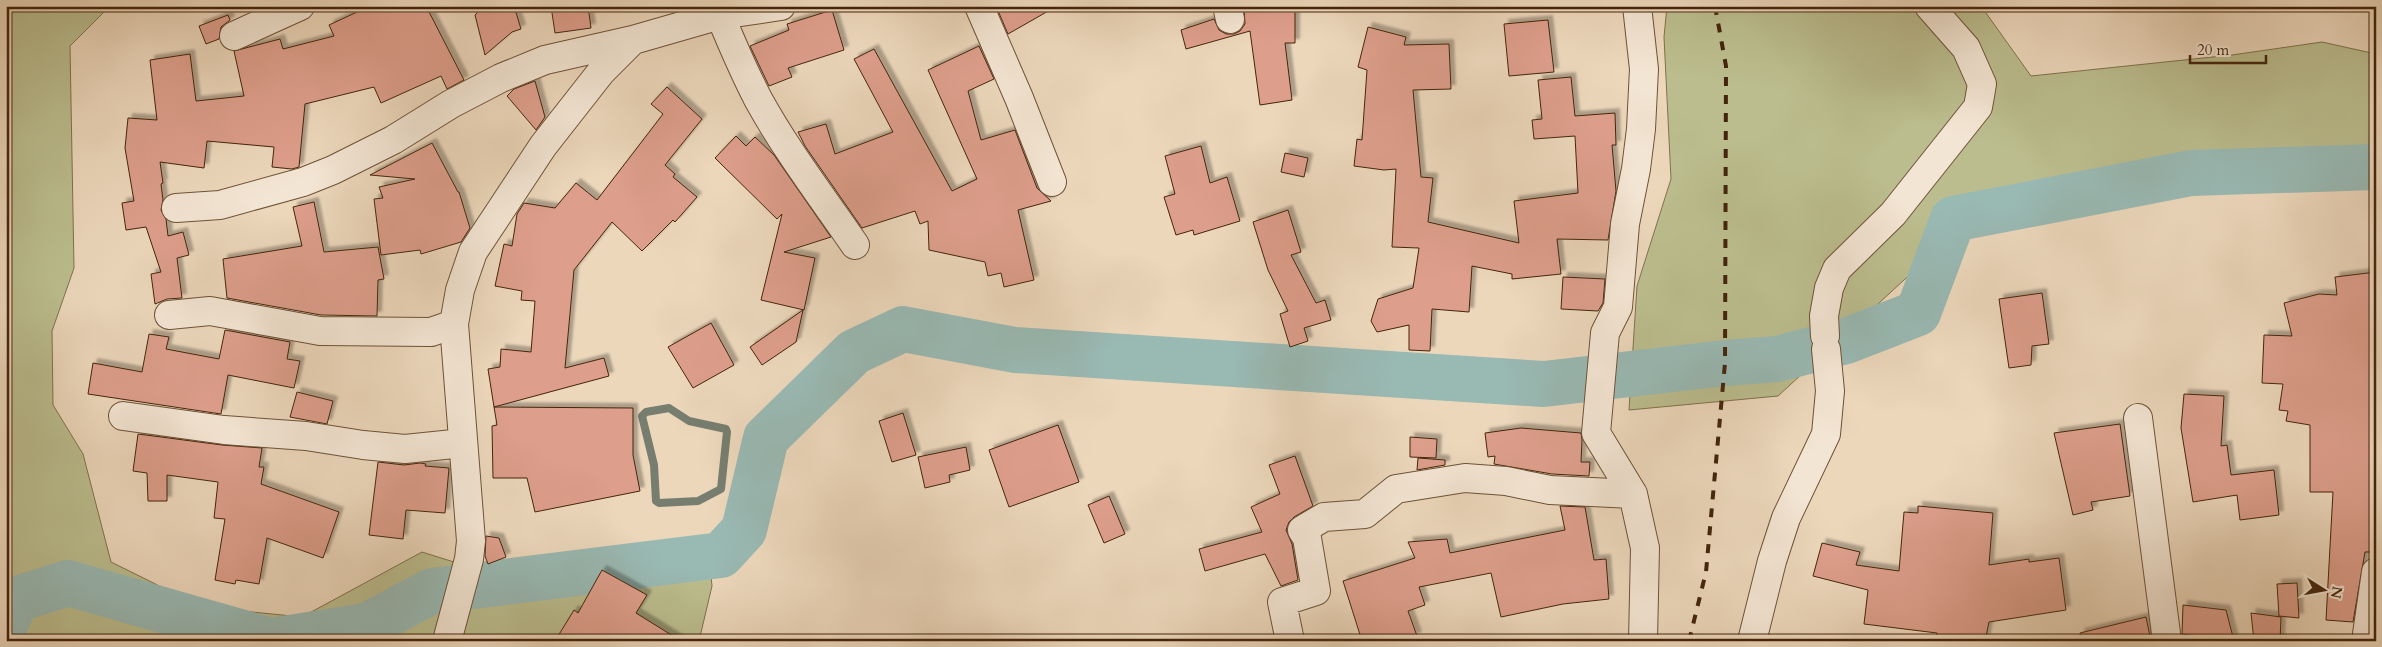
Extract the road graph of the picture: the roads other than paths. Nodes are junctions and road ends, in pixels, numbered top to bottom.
1 (300, 6) edge
2 (781, 6) edge
3 (979, 6) edge
4 (1637, 6) edge
5 (1929, 6) edge
6 (720, 15) junction
7 (234, 36) dead end
8 (633, 40) junction
9 (1052, 182) dead end
10 (176, 208) dead end
11 (855, 245) dead end
12 (169, 316) dead end
13 (454, 324) junction
14 (123, 416) dead end
15 (2138, 418) dead end
16 (463, 443) junction
17 (1632, 494) junction
18 (2376, 572) edge
19 (447, 641) edge
20 (1290, 641) edge
21 (1643, 641) edge
22 (1752, 641) edge
23 (2167, 641) edge
24 (2366, 641) edge

1 - 7 street
2 - 6 street
3 - 9 street
4 - 17 street
5 - 22 street
6 - 8 street
6 - 11 street
8 - 10 street
8 - 13 street
12 - 13 street
13 - 16 street
14 - 16 street
15 - 23 street
16 - 19 street
17 - 20 street
17 - 21 street
18 - 24 street

